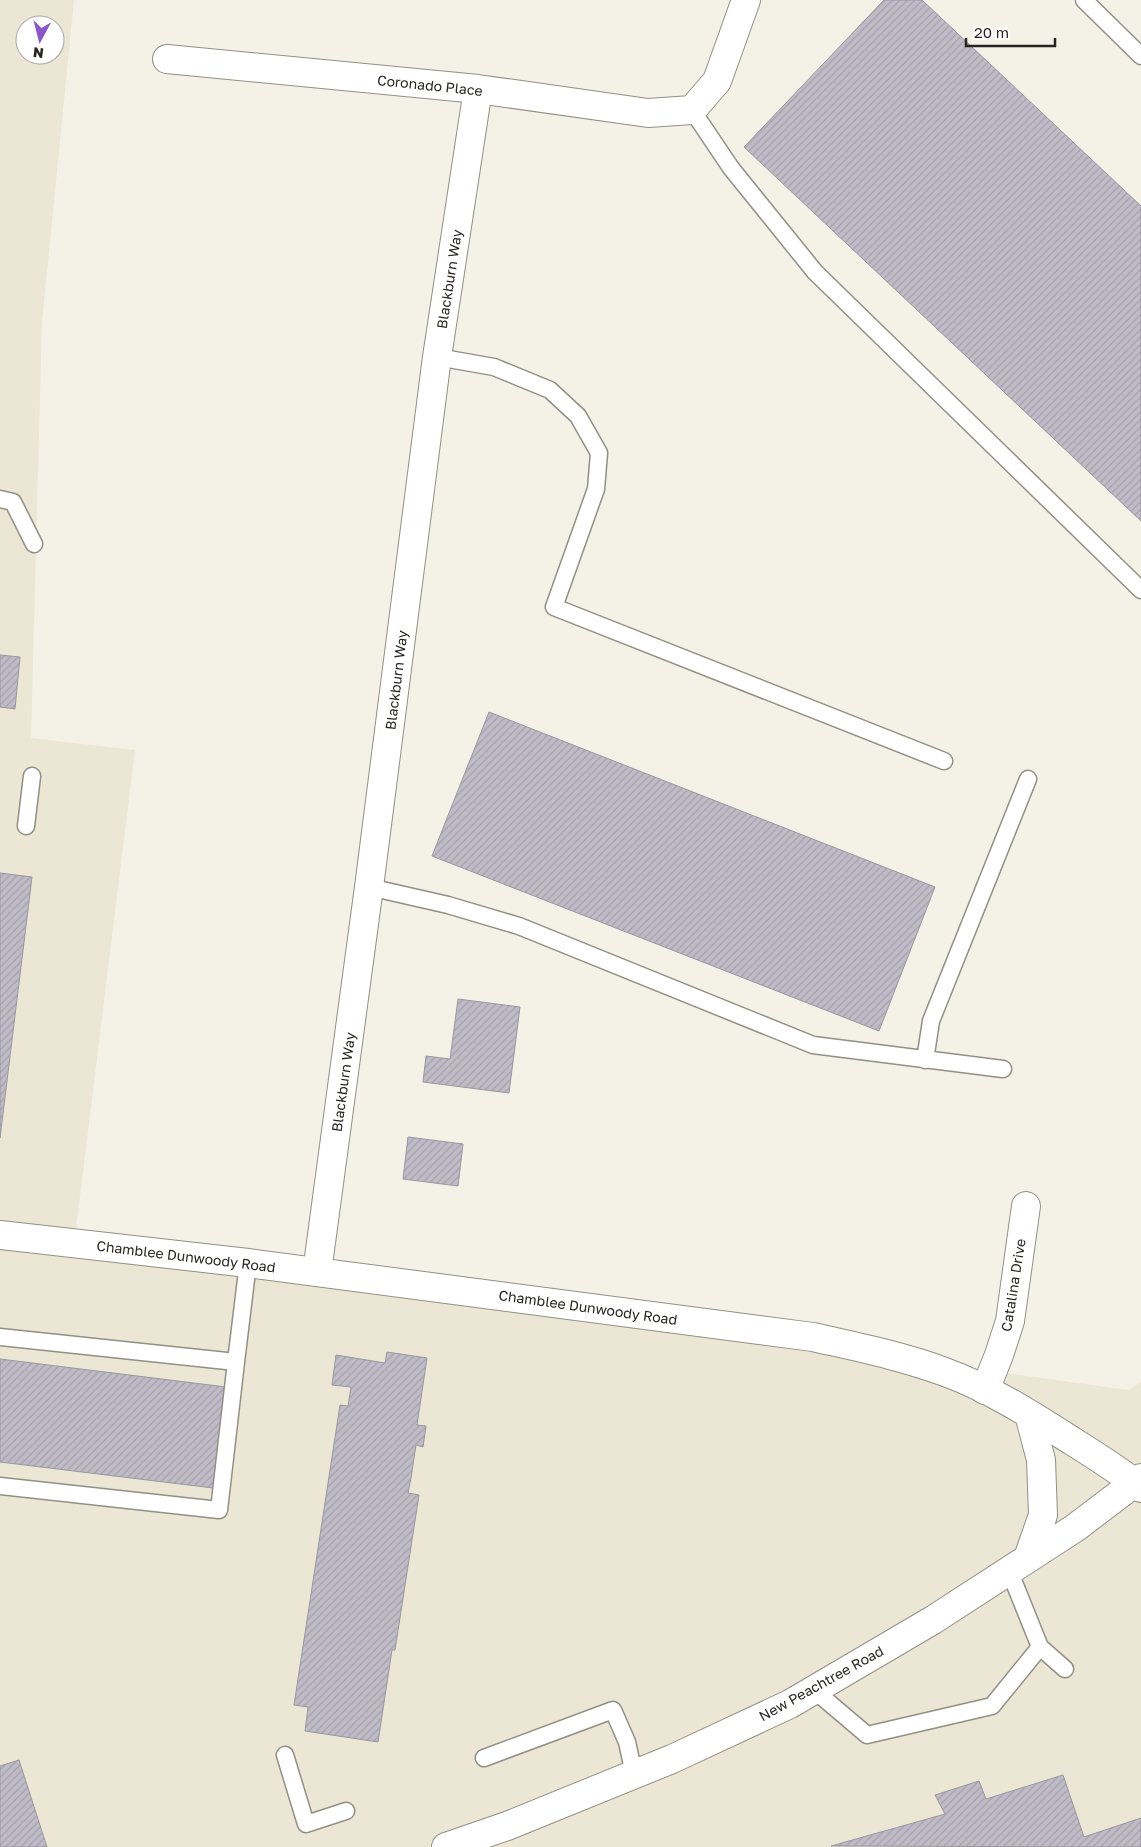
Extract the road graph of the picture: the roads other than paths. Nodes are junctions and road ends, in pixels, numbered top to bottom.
1 (746, 0) edge
2 (1084, 0) edge
3 (1141, 56) edge
4 (167, 58) dead end
5 (478, 89) junction
6 (692, 110) junction
7 (437, 357) junction
8 (0, 499) edge
9 (34, 544) dead end
10 (1141, 590) edge
11 (944, 762) dead end
12 (32, 776) dead end
13 (1028, 779) dead end
14 (26, 826) dead end
15 (369, 887) junction
16 (925, 1060) junction
17 (1003, 1069) dead end
18 (1026, 1206) dead end
19 (0, 1234) edge
20 (248, 1263) junction
21 (317, 1272) junction
22 (0, 1337) edge
23 (236, 1362) junction
24 (985, 1390) junction
25 (1029, 1414) junction
26 (1139, 1483) edge
27 (0, 1486) edge
28 (1019, 1564) junction
29 (1040, 1647) junction
30 (1065, 1669) dead end
31 (814, 1690) junction
32 (285, 1754) dead end
33 (484, 1758) dead end
34 (634, 1774) junction
35 (346, 1811) dead end
36 (446, 1847) edge

1 - 6 street
2 - 3 lane
4 - 5 street, Coronado Place
5 - 6 street, Coronado Place
5 - 7 street, Blackburn Way
6 - 10 lane
7 - 11 lane
7 - 15 street, Blackburn Way
8 - 9 lane
12 - 14 lane
13 - 16 lane
15 - 16 lane
15 - 21 street, Blackburn Way
16 - 17 lane
18 - 24 street, Catalina Drive
19 - 20 street, Chamblee Dunwoody Road
20 - 21 street, Chamblee Dunwoody Road
20 - 23 lane
21 - 24 street, Chamblee Dunwoody Road
22 - 23 lane
23 - 27 lane
24 - 25 street, Chamblee Dunwoody Road
25 - 26 street, Chamblee Dunwoody Road
25 - 28 street
26 - 28 street, New Peachtree Road
28 - 29 lane
28 - 31 street, New Peachtree Road
29 - 30 lane
29 - 31 lane
31 - 34 street, New Peachtree Road
32 - 35 lane
33 - 34 lane
34 - 36 street, New Peachtree Road

